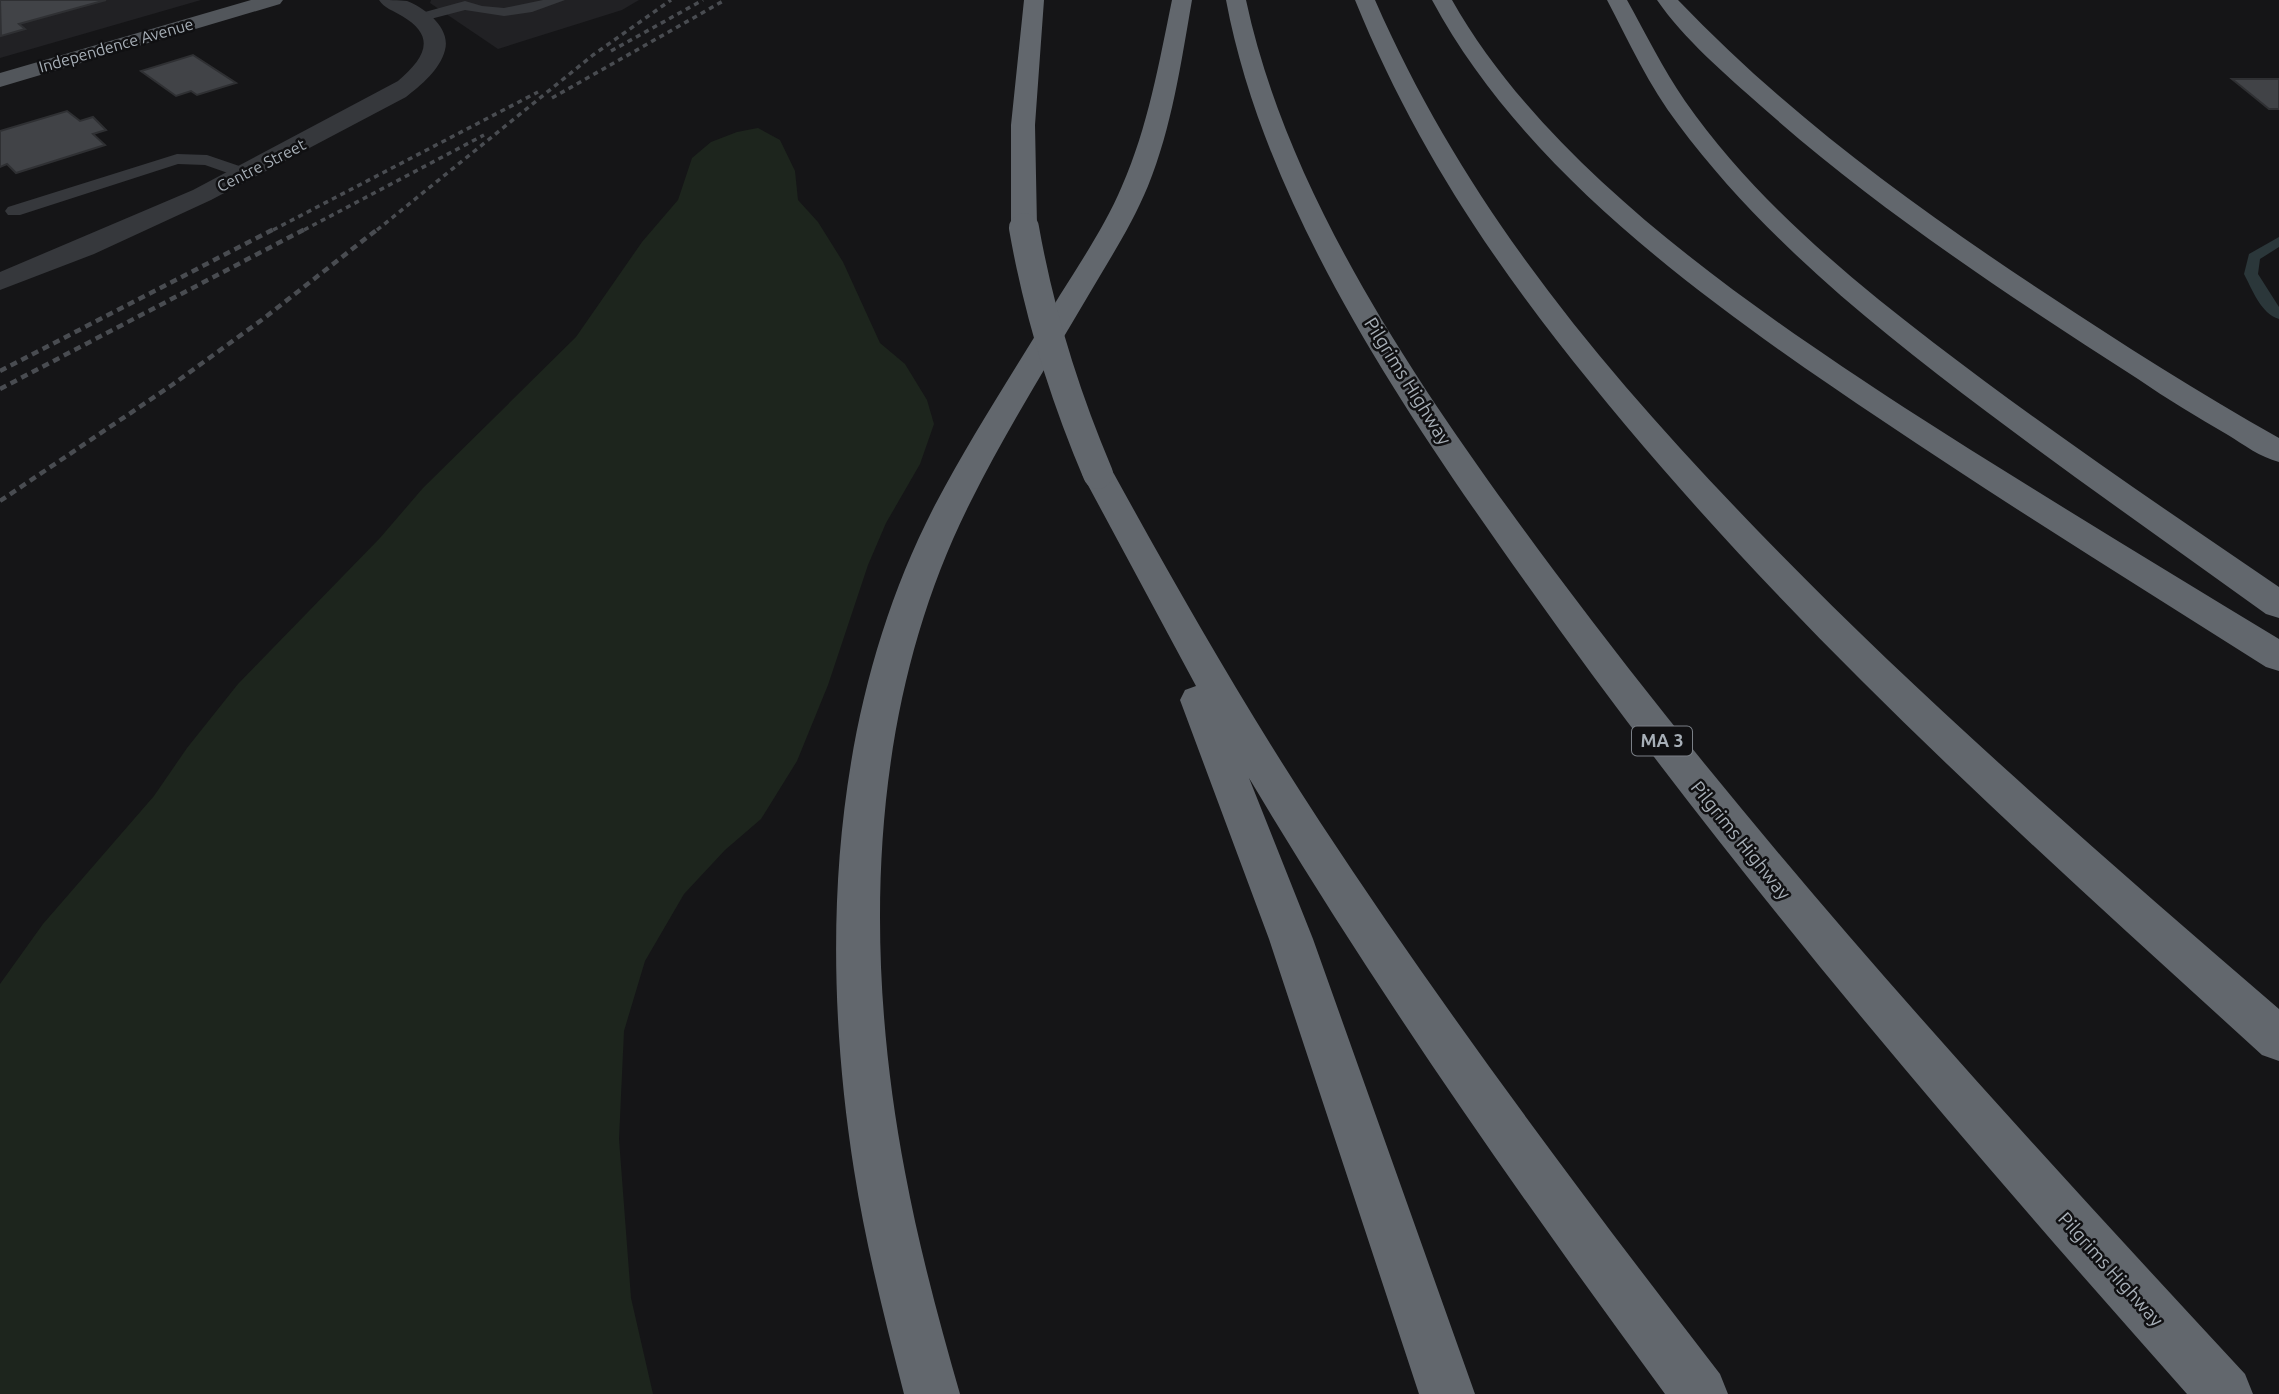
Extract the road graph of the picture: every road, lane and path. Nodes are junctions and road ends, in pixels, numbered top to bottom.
1 (273, 0) edge
2 (389, 0) edge
3 (558, 0) edge
4 (1034, 0) edge
5 (1182, 0) edge
6 (1236, 0) edge
7 (1365, 0) edge
8 (1442, 0) edge
9 (1617, 0) edge
10 (1667, 0) edge
11 (464, 2) edge
12 (419, 18) junction
13 (0, 80) edge
14 (245, 174) junction
15 (14, 211) dead end
16 (0, 282) edge
17 (2279, 452) edge
18 (1098, 474) junction
19 (2279, 606) edge
20 (2279, 657) edge
21 (2279, 1040) edge
22 (932, 1394) edge
23 (1447, 1394) edge
24 (1700, 1394) edge
25 (2225, 1394) edge

1 - 13 main road, Independence Avenue
2 - 12 street
3 - 11 lane
4 - 18 highway, bridge
5 - 22 highway
6 - 25 highway, Pilgrims Highway / MA 3
7 - 21 highway
8 - 20 highway
9 - 19 highway
10 - 17 highway
11 - 12 lane
12 - 14 street, Centre Street
14 - 15 lane
14 - 16 street, Centre Street
18 - 23 highway
18 - 24 highway

